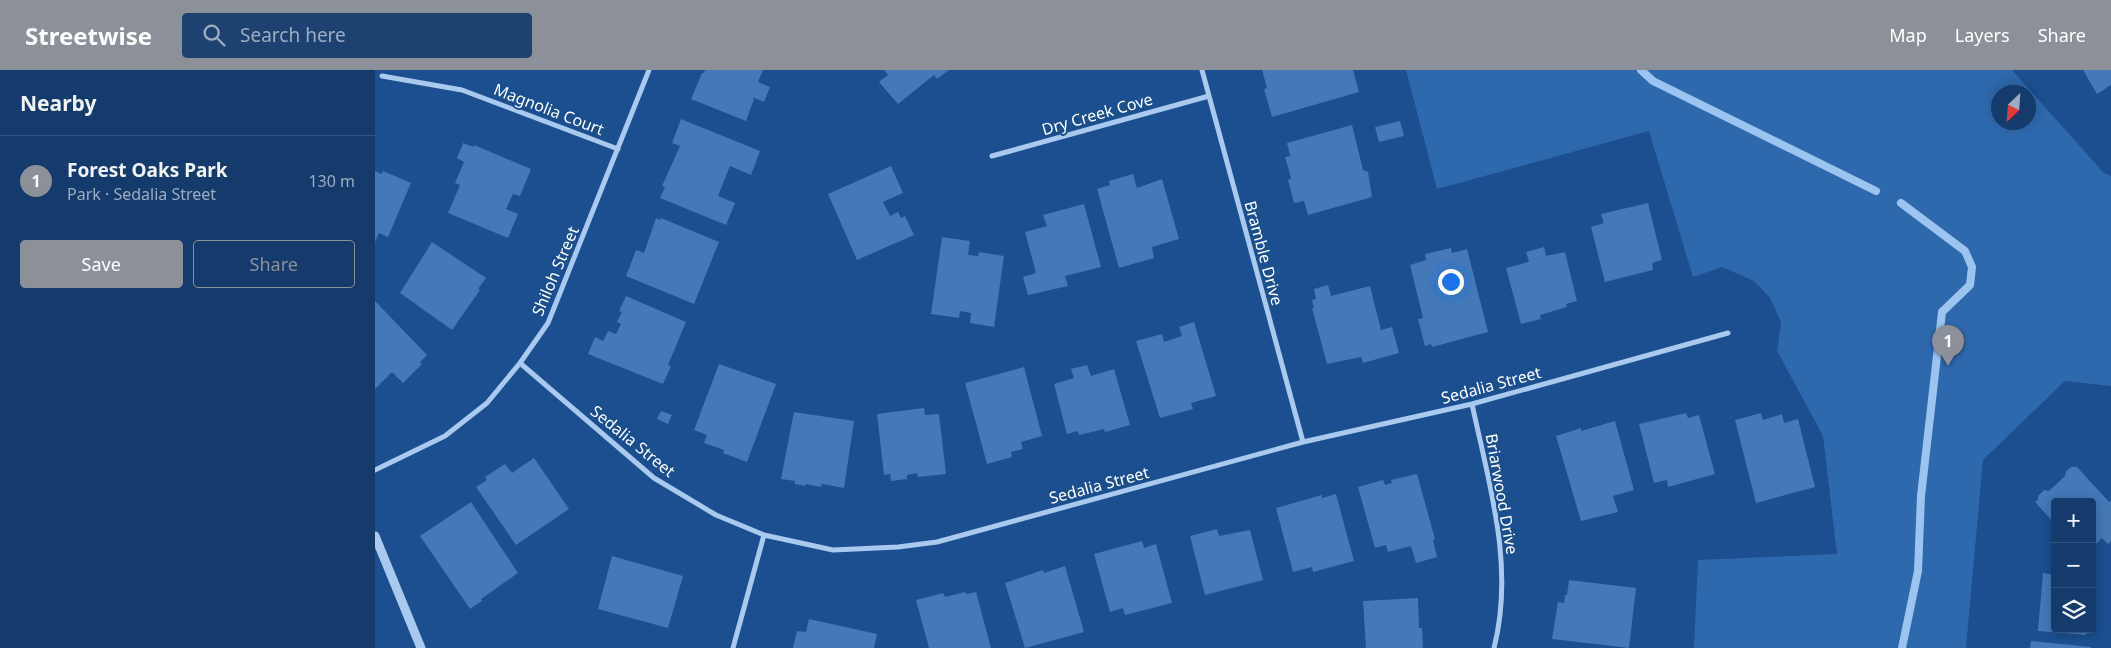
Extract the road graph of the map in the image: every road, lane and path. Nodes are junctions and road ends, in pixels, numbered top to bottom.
1 (649, 70) edge
2 (1202, 70) edge
3 (382, 76) dead end
4 (1209, 96) junction
5 (617, 149) junction
6 (992, 156) dead end
7 (1728, 333) dead end
8 (520, 363) junction
9 (1471, 404) junction
10 (1303, 442) junction
11 (375, 470) edge
12 (764, 535) junction
13 (375, 536) edge
14 (421, 648) edge
15 (733, 648) edge
16 (1494, 648) edge

1 - 5 street, Shiloh Street
2 - 4 street, Bramble Drive
3 - 5 street, Magnolia Court
4 - 6 street, Dry Creek Cove
4 - 10 street, Bramble Drive
5 - 8 street, Shiloh Street
7 - 9 street, Sedalia Street
8 - 11 street, Shiloh Street
8 - 12 street, Sedalia Street
9 - 10 street, Sedalia Street
9 - 16 street, Briarwood Drive
10 - 12 street, Sedalia Street
12 - 15 street
13 - 14 street

